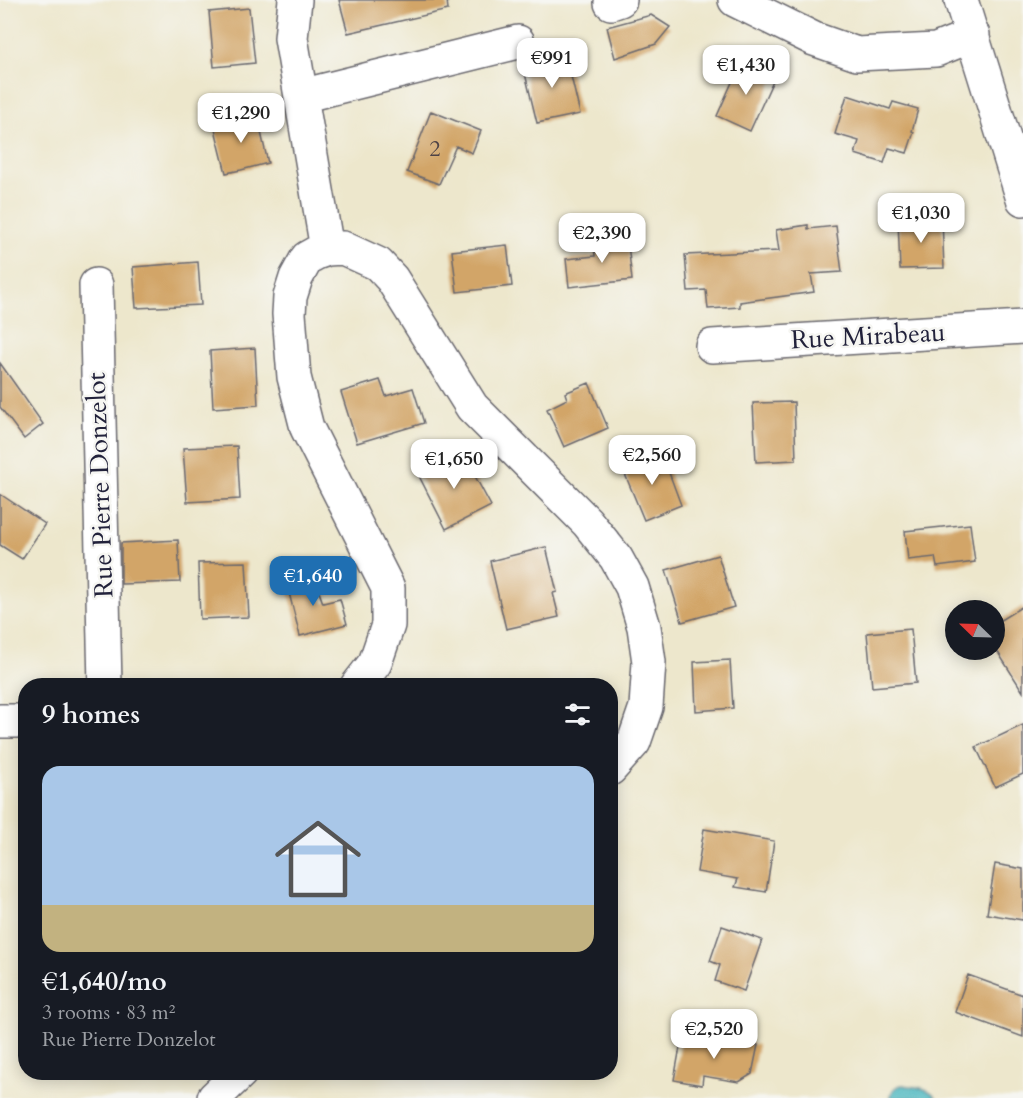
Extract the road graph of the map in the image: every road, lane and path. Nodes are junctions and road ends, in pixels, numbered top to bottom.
1 (295, 0) edge
2 (735, 0) edge
3 (962, 0) edge
4 (972, 35) junction
5 (518, 42) dead end
6 (301, 96) junction
7 (1023, 199) edge
8 (327, 249) junction
9 (96, 285) dead end
10 (1023, 327) edge
11 (712, 346) dead end
12 (105, 678) edge
13 (363, 678) edge
14 (0, 721) edge
15 (18, 721) edge
16 (618, 760) edge
17 (233, 1080) edge
18 (214, 1098) edge

1 - 6 street
2 - 4 street
3 - 4 street
4 - 7 street
5 - 6 street
6 - 8 street
8 - 13 street
8 - 16 street
9 - 12 street, Rue Pierre Donzelot
10 - 11 street, Rue Mirabeau
14 - 15 street
17 - 18 street

